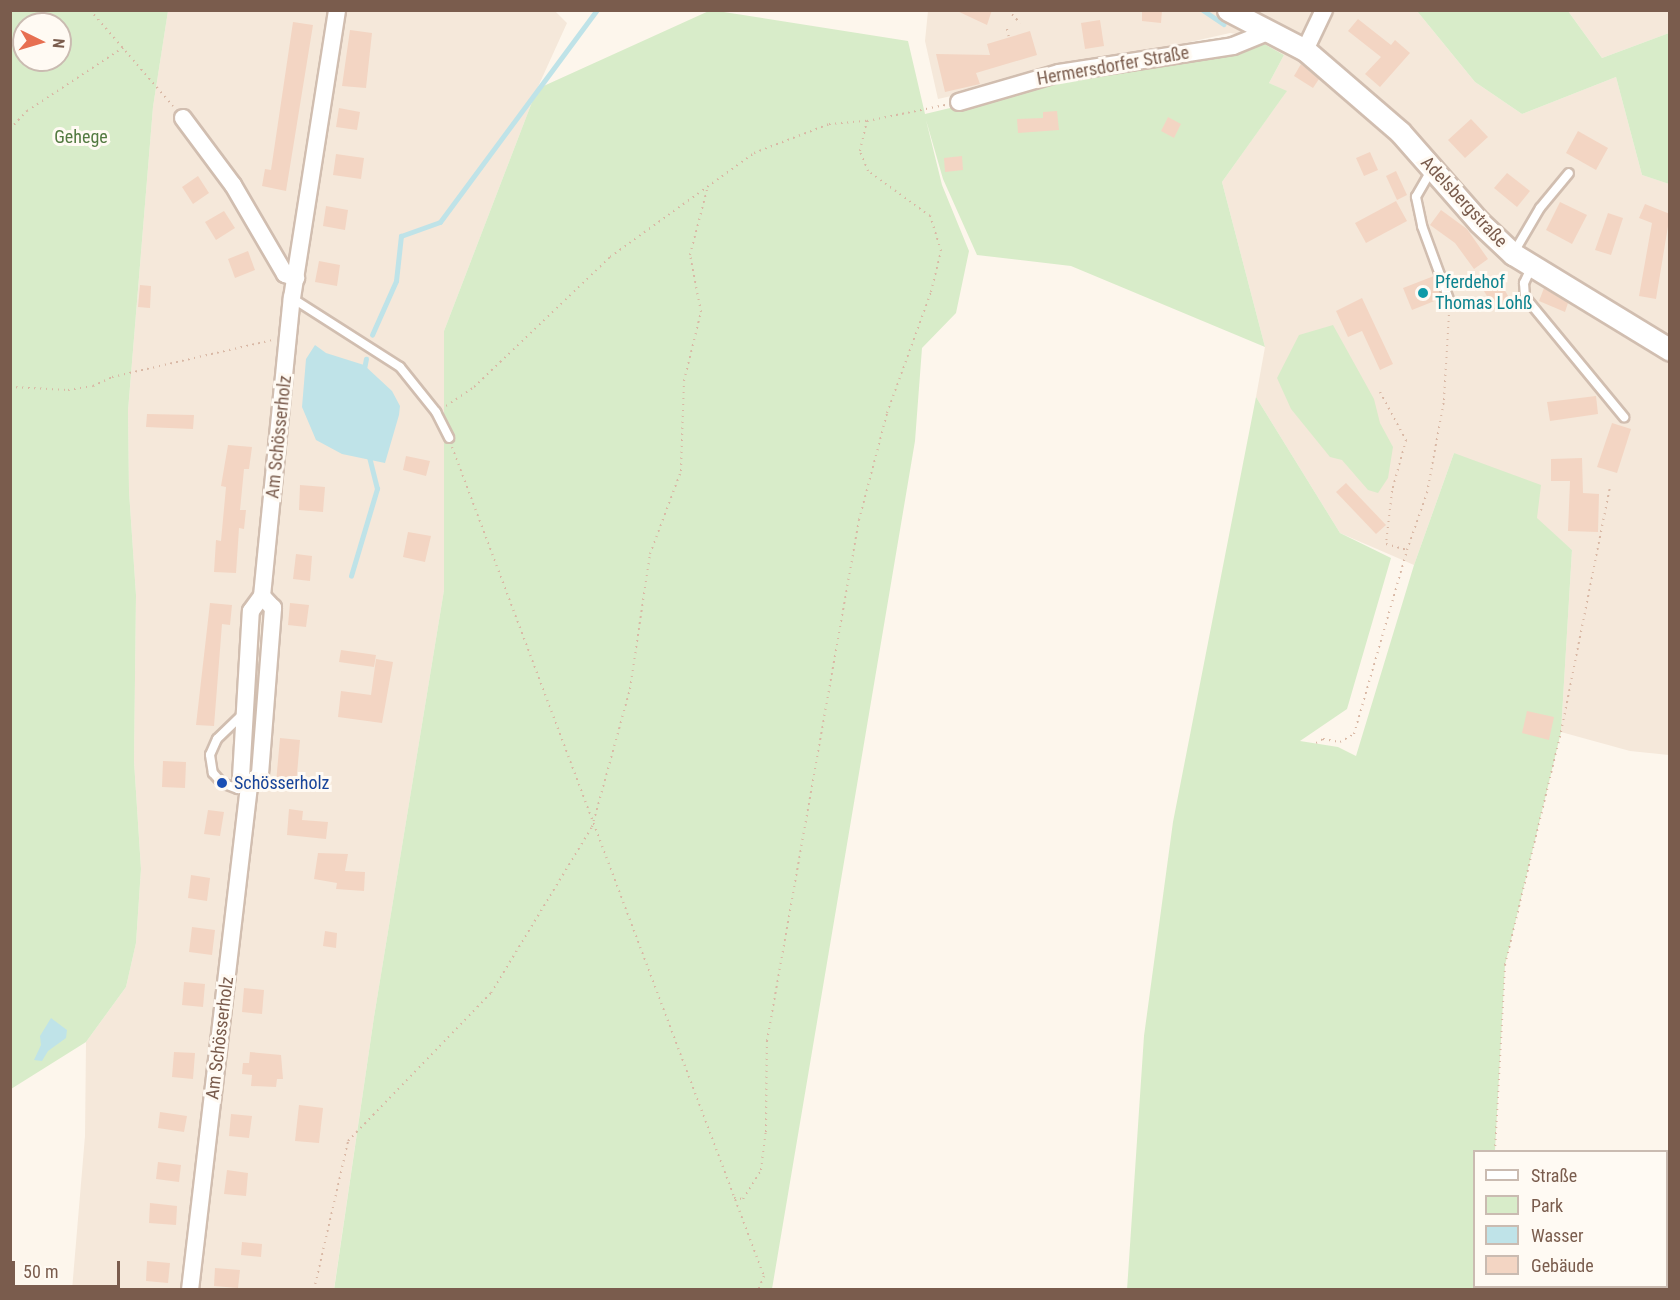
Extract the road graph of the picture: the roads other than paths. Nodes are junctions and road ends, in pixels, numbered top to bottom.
1 (337, 10) edge
2 (1228, 10) edge
3 (1324, 10) edge
4 (1268, 32) junction
5 (1305, 50) junction
6 (959, 102) road end
7 (183, 118) road end
8 (1433, 167) junction
9 (1569, 173) dead end
10 (1513, 254) junction
11 (1532, 266) junction
12 (296, 278) junction
13 (292, 298) junction
14 (1450, 302) road end
15 (1670, 350) edge
16 (1624, 417) dead end
17 (449, 438) road end
18 (262, 596) junction
19 (246, 711) junction
20 (249, 786) junction
21 (190, 1290) edge

1 - 12 street, Am Schösserholz
2 - 4 street
3 - 5 street
4 - 5 street
4 - 6 street, Hermersdorfer Straße
5 - 8 street, Adelsbergstraße
7 - 12 street
8 - 10 street, Adelsbergstraße
8 - 14 lane
9 - 10 lane
10 - 11 street, Adelsbergstraße
11 - 15 street, Adelsbergstraße
11 - 16 lane
12 - 13 street, Am Schösserholz
13 - 17 lane
13 - 18 street, Am Schösserholz
18 - 19 street, Am Schösserholz
18 - 20 street, Am Schösserholz
19 - 20 street, Am Schösserholz
19 - 20 lane
20 - 21 street, Am Schösserholz

